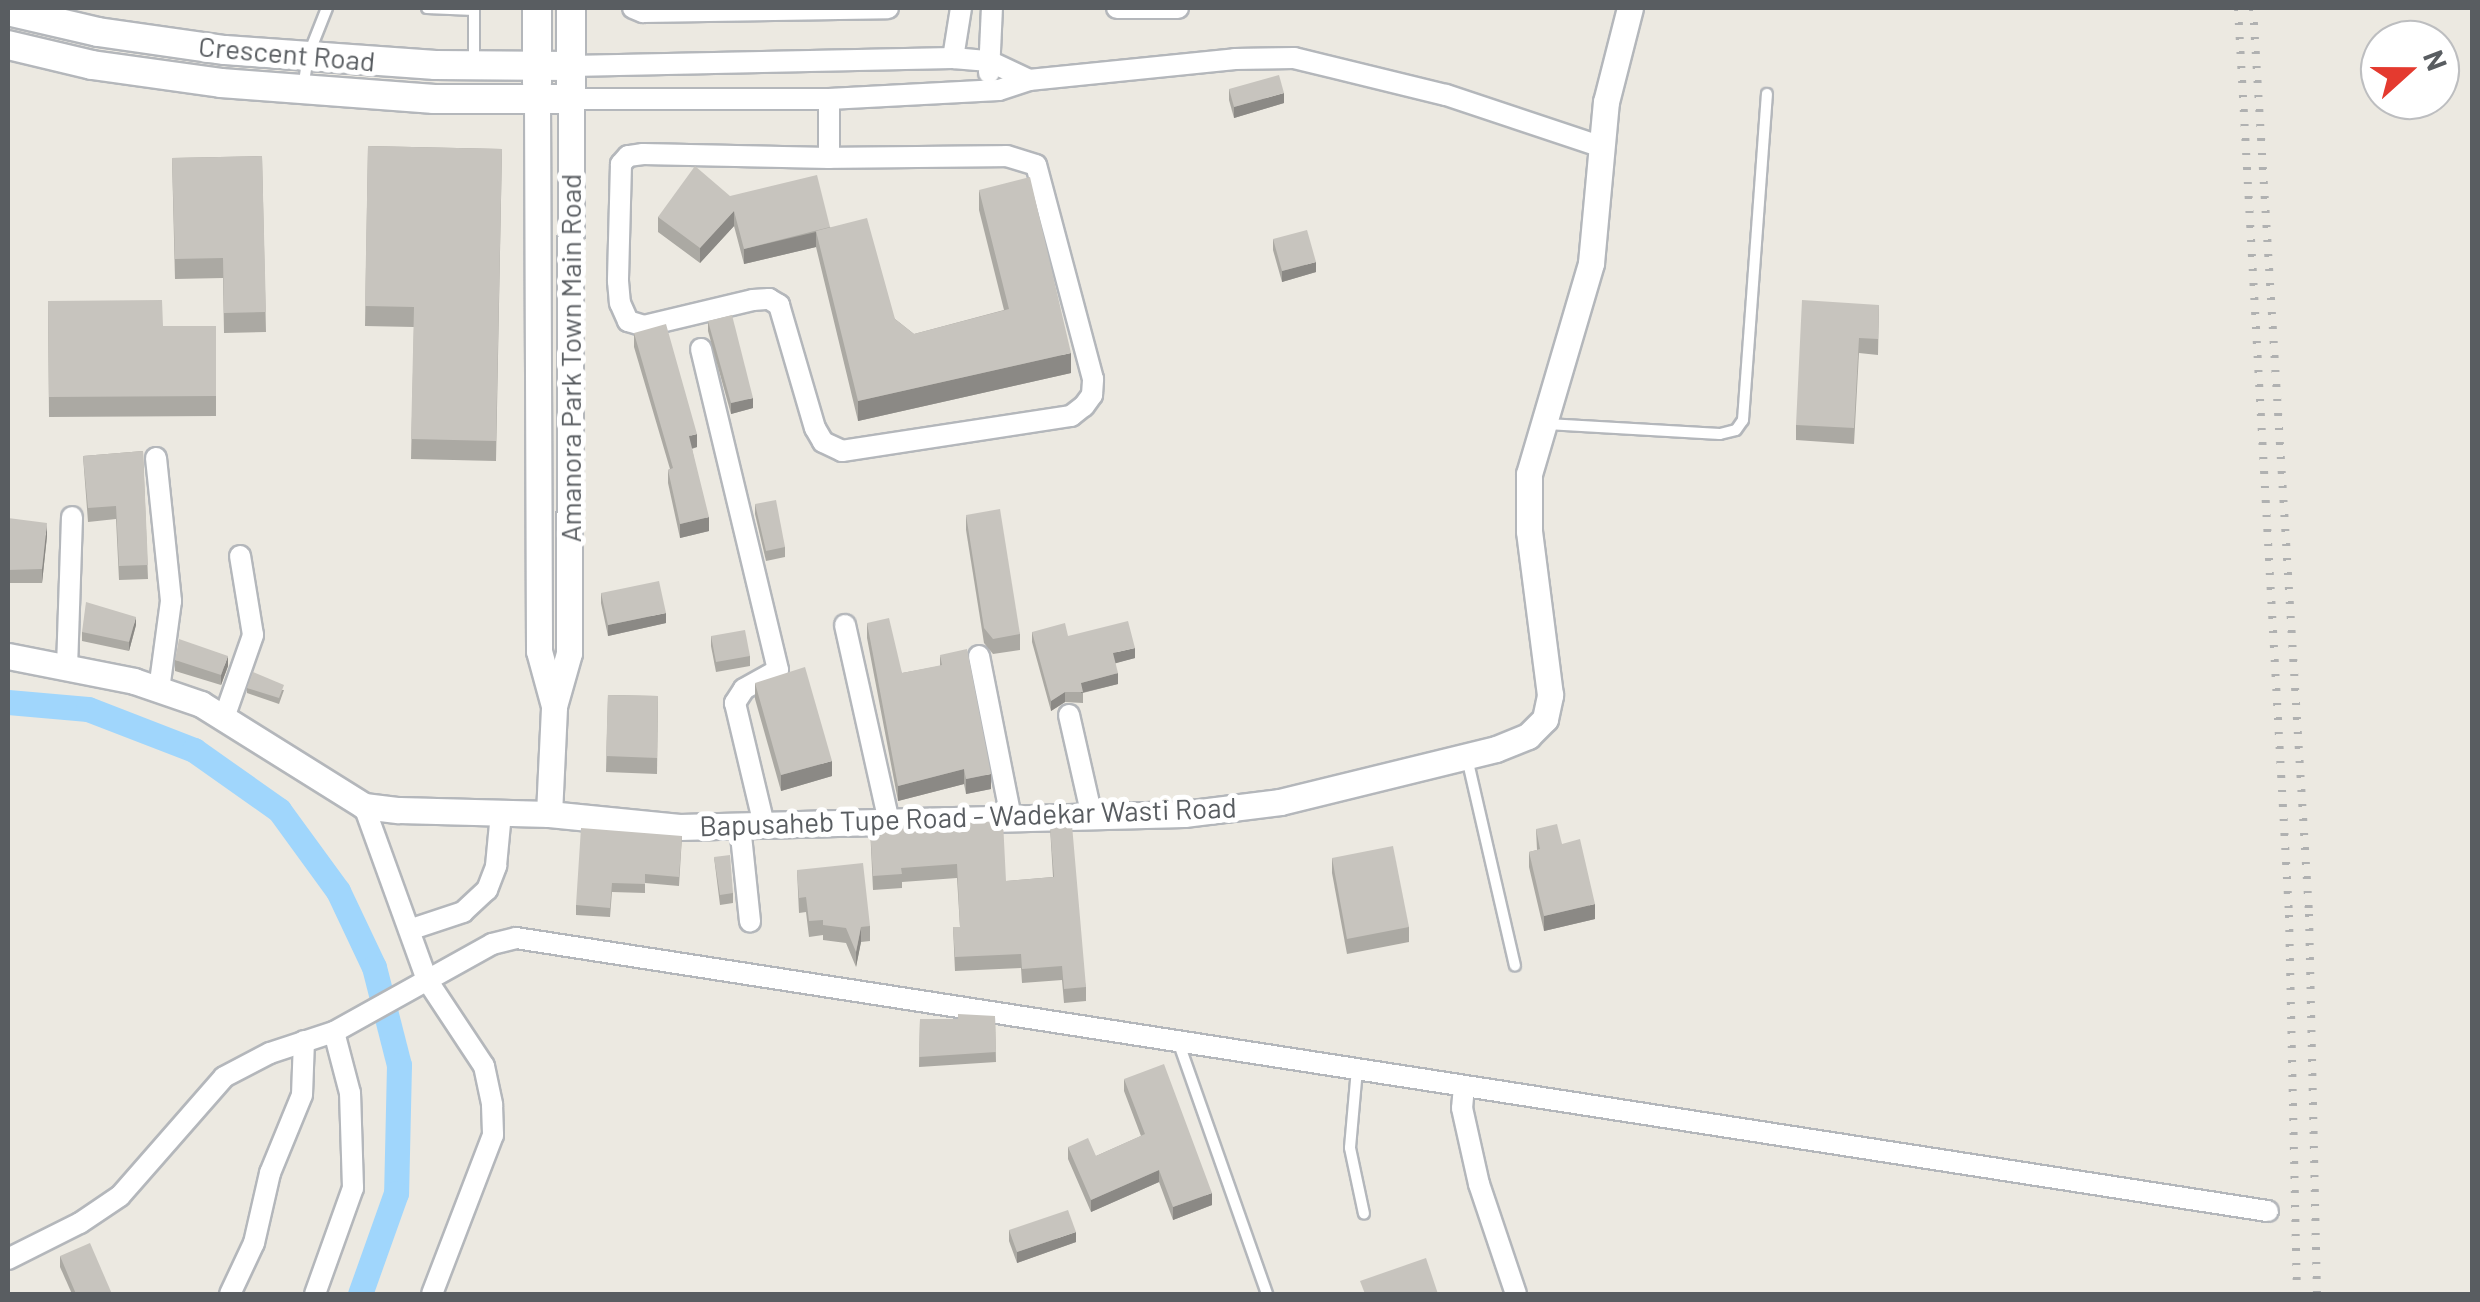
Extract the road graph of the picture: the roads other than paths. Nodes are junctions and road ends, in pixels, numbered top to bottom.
1 (327, 8) edge
2 (428, 8) edge
3 (537, 8) edge
4 (570, 8) edge
5 (633, 8) edge
6 (888, 8) edge
7 (962, 8) edge
8 (992, 8) edge
9 (1117, 8) edge
10 (1178, 8) edge
11 (1630, 8) edge
12 (474, 9) edge
13 (8, 11) edge
14 (8, 45) edge
15 (308, 56) junction
16 (953, 58) junction
17 (989, 61) junction
18 (474, 66) junction
19 (537, 66) junction
20 (571, 66) junction
21 (1030, 80) junction
22 (303, 89) junction
23 (987, 90) junction
24 (1767, 94) dead end
25 (828, 98) junction
26 (537, 99) junction
27 (571, 99) junction
28 (1602, 147) junction
29 (829, 158) junction
30 (701, 348) dead end
31 (1544, 424) junction
32 (156, 458) dead end
33 (538, 466) junction
34 (569, 466) junction
35 (72, 517) dead end
36 (240, 556) dead end
37 (845, 624) dead end
38 (8, 656) edge
39 (979, 656) dead end
40 (67, 668) junction
41 (159, 690) junction
42 (554, 706) junction
43 (1070, 715) dead end
44 (224, 718) junction
45 (1467, 757) junction
46 (364, 806) junction
47 (501, 813) junction
48 (550, 814) junction
49 (1092, 816) junction
50 (1011, 818) junction
51 (888, 822) junction
52 (752, 825) junction
53 (750, 921) dead end
54 (412, 929) junction
55 (1515, 966) dead end
56 (427, 980) junction
57 (334, 1032) junction
58 (304, 1040) junction
59 (1178, 1041) junction
60 (1356, 1069) junction
61 (1464, 1086) junction
62 (2268, 1211) dead end
63 (1364, 1214) dead end
64 (8, 1259) edge
65 (230, 1294) edge
66 (314, 1294) edge
67 (432, 1294) edge
68 (1267, 1294) edge
69 (1516, 1294) edge

1 - 15 lane
2 - 12 lane
3 - 19 main road, Amanora Park Town Main Road
4 - 20 main road, Amanora Park Town Main Road
5 - 6 street
7 - 16 street
8 - 17 street
9 - 10 street
11 - 28 street, Bapusaheb Tupe Road - Wadekar Wasti Road
12 - 18 lane
13 - 15 main road, Crescent Road
14 - 22 main road, Crescent Road
15 - 18 main road, Crescent Road
15 - 22 lane
16 - 17 street
16 - 20 street
17 - 21 street
17 - 23 street
18 - 19 main road, Crescent Road
19 - 20 main road, Crescent Road
19 - 26 main road, Amanora Park Town Main Road
20 - 27 main road, Amanora Park Town Main Road
21 - 23 street
21 - 28 street
22 - 26 main road, Crescent Road
23 - 25 street
24 - 31 lane
25 - 27 street
25 - 29 street
26 - 27 main road, Crescent Road
26 - 33 street, Amanora Park Town Main Road
27 - 34 street, Amanora Park Town Main Road
28 - 31 street, Bapusaheb Tupe Road - Wadekar Wasti Road
29 - 29 street
30 - 52 street
31 - 45 street, Bapusaheb Tupe Road - Wadekar Wasti Road
32 - 41 street
33 - 34 street
33 - 42 street, Amanora Park Town Main Road
34 - 42 street, Amanora Park Town Main Road
35 - 40 street
36 - 44 street
37 - 51 street
38 - 40 street
39 - 50 street
40 - 41 street
41 - 44 street
42 - 48 street, Amanora Park Town Main Road
43 - 49 street
44 - 46 street
45 - 49 street, Bapusaheb Tupe Road - Wadekar Wasti Road
45 - 55 lane
46 - 47 street, Bapusaheb Tupe Road - Wadekar Wasti Road
46 - 54 street
47 - 48 street, Bapusaheb Tupe Road - Wadekar Wasti Road
47 - 54 street
48 - 52 street, Bapusaheb Tupe Road - Wadekar Wasti Road
49 - 50 street, Bapusaheb Tupe Road - Wadekar Wasti Road
50 - 51 street, Bapusaheb Tupe Road - Wadekar Wasti Road
51 - 52 street, Bapusaheb Tupe Road - Wadekar Wasti Road
52 - 53 street
54 - 56 street
56 - 57 street
56 - 59 street
56 - 67 street
57 - 58 street
57 - 66 street
58 - 64 street
58 - 65 street
59 - 60 street
59 - 68 lane
60 - 61 street
60 - 63 lane
61 - 62 street
61 - 69 street

